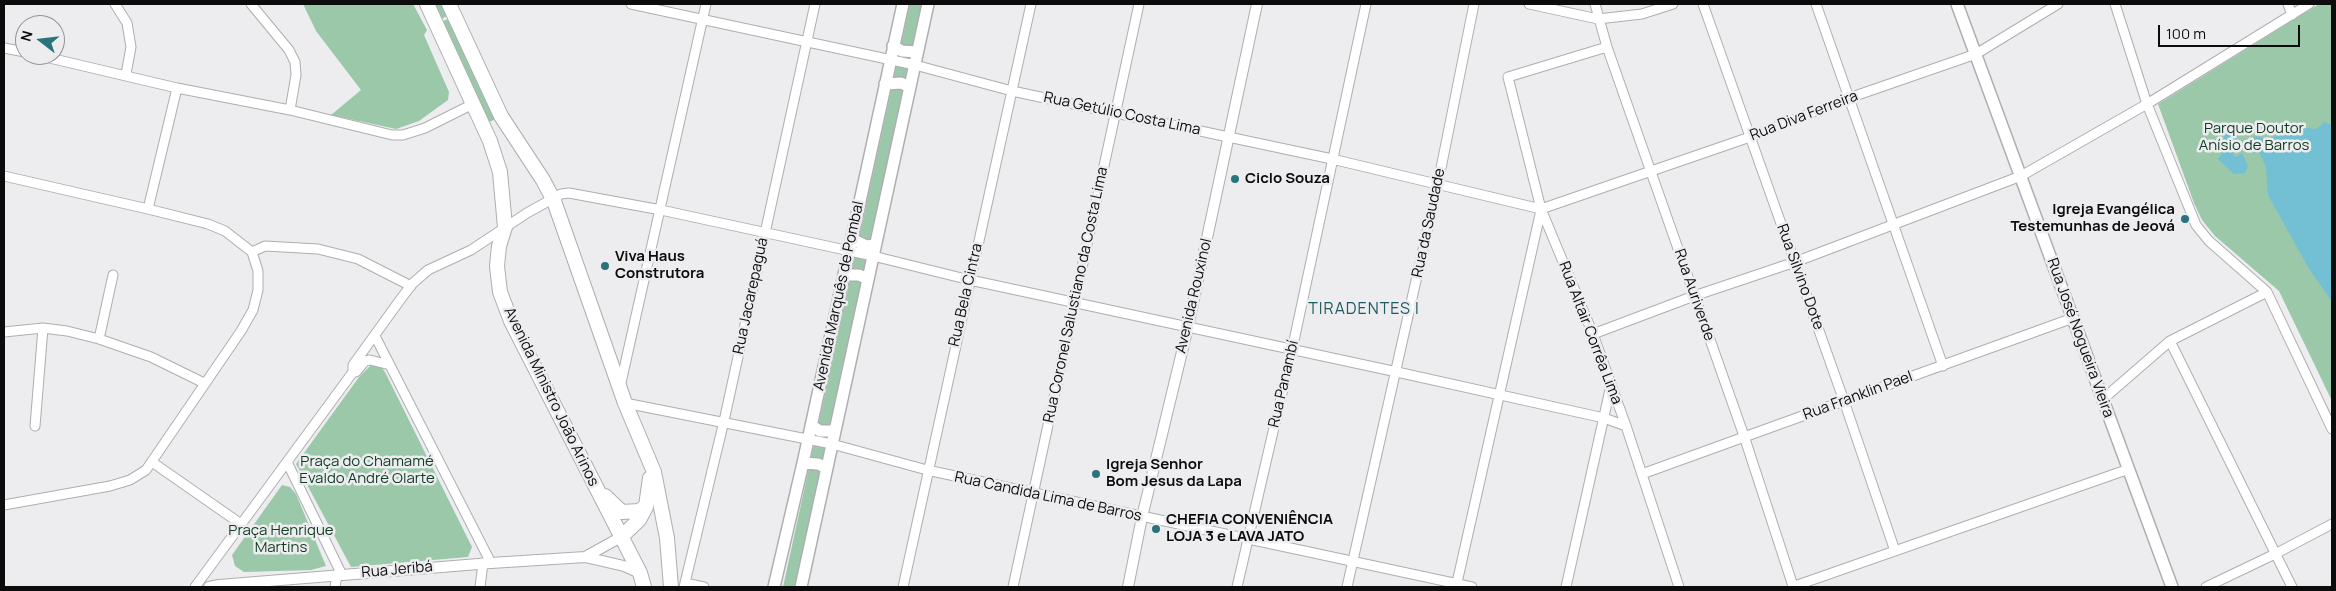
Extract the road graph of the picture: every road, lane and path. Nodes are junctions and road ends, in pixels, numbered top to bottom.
1 (115, 4) edge
2 (251, 4) edge
3 (427, 4) edge
4 (449, 4) edge
5 (631, 4) edge
6 (706, 4) edge
7 (815, 4) edge
8 (903, 4) edge
9 (928, 4) edge
10 (1031, 4) edge
11 (1139, 4) edge
12 (1257, 4) edge
13 (1366, 4) edge
14 (1474, 4) edge
15 (1529, 4) edge
16 (1595, 4) edge
17 (1673, 4) edge
18 (1703, 4) edge
19 (1816, 4) edge
20 (1957, 4) edge
21 (2058, 4) edge
22 (2114, 4) edge
23 (2288, 4) edge
24 (2309, 4) edge
25 (2292, 15) junction
26 (703, 19) junction
27 (1598, 19) junction
28 (807, 42) junction
29 (893, 46) junction
30 (1607, 47) junction
31 (917, 52) junction
32 (1976, 54) junction
33 (891, 60) junction
34 (65, 61) edge
35 (914, 65) junction
36 (126, 74) junction
37 (885, 84) junction
38 (910, 87) junction
39 (177, 88) junction
40 (1012, 90) junction
41 (491, 94) junction
42 (1849, 98) junction
43 (473, 104) junction
44 (2147, 104) junction
45 (290, 110) junction
46 (1115, 113) junction
47 (1229, 137) junction
48 (1750, 137) junction
49 (1332, 159) junction
50 (1650, 172) junction
51 (4, 176) edge
52 (2021, 176) junction
53 (1438, 184) junction
54 (553, 198) junction
55 (148, 209) junction
56 (1541, 209) junction
57 (661, 210) junction
58 (1894, 226) junction
59 (506, 227) junction
60 (765, 232) junction
61 (852, 238) junction
62 (849, 250) junction
63 (874, 250) junction
64 (252, 252) junction
65 (1795, 262) junction
66 (113, 275) dead end
67 (844, 275) junction
68 (868, 279) junction
69 (970, 280) junction
70 (411, 286) junction
71 (2267, 292) junction
72 (1694, 296) junction
73 (1074, 303) junction
74 (2073, 318) junction
75 (1188, 327) junction
76 (42, 328) junction
77 (4, 332) edge
78 (1593, 334) junction
79 (375, 336) junction
80 (99, 339) junction
81 (2170, 342) junction
82 (1292, 350) junction
83 (390, 365) junction
84 (1943, 366) junction
85 (353, 372) junction
86 (1396, 372) junction
87 (204, 383) junction
88 (1611, 386) junction
89 (620, 387) junction
90 (1501, 395) junction
91 (2103, 399) junction
92 (1844, 402) junction
93 (625, 403) junction
94 (1604, 418) junction
95 (724, 421) junction
96 (811, 425) junction
97 (35, 426) dead end
98 (1626, 426) junction
99 (2332, 429) edge
100 (835, 431) junction
101 (1744, 436) junction
102 (808, 439) junction
103 (643, 443) junction
104 (832, 444) junction
105 (152, 462) junction
106 (286, 462) junction
107 (803, 463) junction
108 (827, 468) junction
109 (2129, 469) junction
110 (927, 470) junction
111 (1642, 474) junction
112 (592, 480) junction
113 (1033, 493) junction
114 (4, 505) edge
115 (646, 506) junction
116 (1142, 517) junction
117 (241, 524) junction
118 (2332, 524) edge
119 (621, 537) junction
120 (1249, 538) junction
121 (1895, 551) junction
122 (2275, 554) junction
123 (585, 557) junction
124 (1352, 562) junction
125 (487, 563) junction
126 (640, 573) junction
127 (339, 575) junction
128 (684, 585) edge
129 (1456, 585) edge
130 (195, 587) edge
131 (209, 587) edge
132 (335, 587) edge
133 (480, 587) edge
134 (644, 587) edge
135 (671, 587) edge
136 (704, 587) edge
137 (774, 587) edge
138 (801, 587) edge
139 (903, 587) edge
140 (1013, 587) edge
141 (1128, 587) edge
142 (1237, 587) edge
143 (1346, 587) edge
144 (1472, 587) edge
145 (1566, 587) edge
146 (1679, 587) edge
147 (1793, 587) edge
148 (2172, 587) edge
149 (2206, 587) edge
150 (2292, 587) edge

1 - 36 street
2 - 45 street
3 - 43 main road, Avenida Ministro João Arinos
4 - 41 main road
5 - 26 street, Rua Getúlio Costa Lima
6 - 26 street
7 - 28 street, Rua Jacarepaguá
8 - 29 main road, Avenida Marquês de Pombal
9 - 31 main road, Avenida Marquês de Pombal
10 - 40 street, Rua Bela Cintra
11 - 46 street, Rua Coronel Salustiano da Costa Lima
12 - 47 street, Avenida Rouxinol
13 - 49 street, Rua Panambí
14 - 53 street, Rua da Saudade
15 - 27 street
16 - 27 street, Rua Auriverde
17 - 27 street
18 - 48 street, Rua Silvino Dote
19 - 42 street
20 - 32 main road, Rua José Nogueira Vieira
21 - 32 street, Rua Diva Ferreira
22 - 44 street
23 - 25 street
24 - 25 street
25 - 44 street
26 - 28 street, Rua Getúlio Costa Lima
26 - 57 street
27 - 30 street, Rua Auriverde
28 - 33 street, Rua Getúlio Costa Lima
28 - 60 street, Rua Jacarepaguá
29 - 31 main road
29 - 33 main road, Avenida Marquês de Pombal
30 - 50 street, Rua Auriverde
30 - 56 street, Rua Altair Corrêa Lima
31 - 35 main road, Avenida Marquês de Pombal
32 - 42 street, Rua Diva Ferreira
32 - 52 main road, Rua José Nogueira Vieira
33 - 35 street, Rua Getúlio Costa Lima
33 - 37 main road, Avenida Marquês de Pombal
34 - 36 street
35 - 38 main road, Avenida Marquês de Pombal
35 - 40 street, Rua Getúlio Costa Lima
36 - 39 street
37 - 38 main road
37 - 61 main road, Avenida Marquês de Pombal
38 - 63 main road, Avenida Marquês de Pombal
39 - 45 street
39 - 55 street
40 - 46 street, Rua Getúlio Costa Lima
40 - 69 street, Rua Bela Cintra
41 - 43 main road
41 - 54 main road
42 - 48 street, Rua Diva Ferreira
42 - 58 street
43 - 45 street
43 - 59 main road, Avenida Ministro João Arinos
44 - 52 street
44 - 71 street
46 - 47 street, Rua Getúlio Costa Lima
46 - 73 street, Rua Coronel Salustiano da Costa Lima
47 - 49 street, Rua Getúlio Costa Lima
47 - 75 street, Avenida Rouxinol
48 - 50 street, Rua Diva Ferreira
48 - 65 street, Rua Silvino Dote
49 - 53 street, Rua Getúlio Costa Lima
49 - 82 street, Rua Panambí
50 - 56 street, Rua Diva Ferreira
50 - 72 street, Rua Auriverde
51 - 55 street
52 - 58 street
52 - 74 main road, Rua José Nogueira Vieira
53 - 56 street, Rua Getúlio Costa Lima
53 - 86 street, Rua da Saudade
54 - 57 street
54 - 59 street
54 - 89 main road
55 - 64 street
56 - 78 street, Rua Altair Corrêa Lima
56 - 90 street
57 - 60 street
57 - 89 street
58 - 65 street
58 - 84 street
59 - 70 street
59 - 112 main road, Avenida Ministro João Arinos
60 - 62 street
60 - 95 street, Rua Jacarepaguá
61 - 62 main road, Avenida Marquês de Pombal
61 - 63 main road
62 - 63 street
62 - 67 main road, Avenida Marquês de Pombal
63 - 68 main road, Avenida Marquês de Pombal
63 - 69 street
64 - 70 street
64 - 87 street
65 - 72 street
65 - 92 street, Rua Silvino Dote
66 - 80 street
67 - 68 main road
67 - 96 main road, Avenida Marquês de Pombal
68 - 100 main road, Avenida Marquês de Pombal
69 - 73 street
69 - 110 street, Rua Bela Cintra
70 - 79 street
71 - 81 street
71 - 99 street
72 - 78 street
72 - 101 street, Rua Auriverde
73 - 75 street
73 - 113 street, Rua Coronel Salustiano da Costa Lima
74 - 84 street, Rua Franklin Pael
74 - 91 main road, Rua José Nogueira Vieira
75 - 82 street
75 - 116 street, Avenida Rouxinol
76 - 77 street
76 - 80 street
76 - 97 street
78 - 88 street, Rua Altair Corrêa Lima
79 - 83 street
79 - 85 street
80 - 87 street
81 - 91 street
81 - 122 street
82 - 86 street
82 - 120 street, Rua Panambí
83 - 85 street
83 - 125 street
84 - 92 street, Rua Franklin Pael
85 - 106 street
86 - 90 street
86 - 124 street, Rua da Saudade
87 - 105 street
88 - 94 street
88 - 98 street, Rua Altair Corrêa Lima
89 - 93 main road
90 - 94 street
90 - 129 street
91 - 109 main road, Rua José Nogueira Vieira
92 - 101 street, Rua Franklin Pael
92 - 121 street, Rua Silvino Dote
93 - 95 street, Rua Candida Lima de Barros
93 - 103 main road
94 - 98 street
94 - 145 street
95 - 102 street, Rua Candida Lima de Barros
95 - 128 street, Rua Jacarepaguá
96 - 100 main road
96 - 102 main road, Avenida Marquês de Pombal
98 - 111 street, Rua Altair Corrêa Lima
100 - 104 main road, Avenida Marquês de Pombal
101 - 111 street, Rua Franklin Pael
101 - 147 street, Rua Auriverde
102 - 104 street, Rua Candida Lima de Barros
102 - 107 main road, Avenida Marquês de Pombal
103 - 115 main road
103 - 135 main road
104 - 108 main road, Avenida Marquês de Pombal
104 - 110 street, Rua Candida Lima de Barros
105 - 114 street
105 - 117 street
106 - 117 street
106 - 127 street
107 - 108 main road
107 - 137 main road, Avenida Marquês de Pombal
108 - 138 main road, Avenida Marquês de Pombal
109 - 121 street
109 - 148 main road, Rua José Nogueira Vieira
110 - 113 street, Rua Candida Lima de Barros
110 - 139 street, Rua Bela Cintra
111 - 146 street, Rua Altair Corrêa Lima
112 - 115 main road
112 - 119 main road, Avenida Ministro João Arinos
113 - 116 street, Rua Candida Lima de Barros
113 - 140 street, Rua Coronel Salustiano da Costa Lima
115 - 119 main road
116 - 120 street, Rua Candida Lima de Barros
116 - 141 street, Avenida Rouxinol
117 - 130 street
118 - 122 street
119 - 123 street
119 - 126 main road, Avenida Ministro João Arinos
120 - 124 street, Rua Candida Lima de Barros
120 - 142 street, Rua Panambí
121 - 147 street
122 - 149 street
122 - 150 street
123 - 125 street, Rua Jeribá
123 - 126 street
124 - 129 street, Rua Candida Lima de Barros
124 - 143 street, Rua da Saudade
125 - 127 street, Rua Jeribá
125 - 133 street
126 - 134 main road, Avenida Ministro João Arinos
127 - 131 street, Rua Jeribá
127 - 132 street
128 - 136 street
129 - 144 street, Rua Candida Lima de Barros

